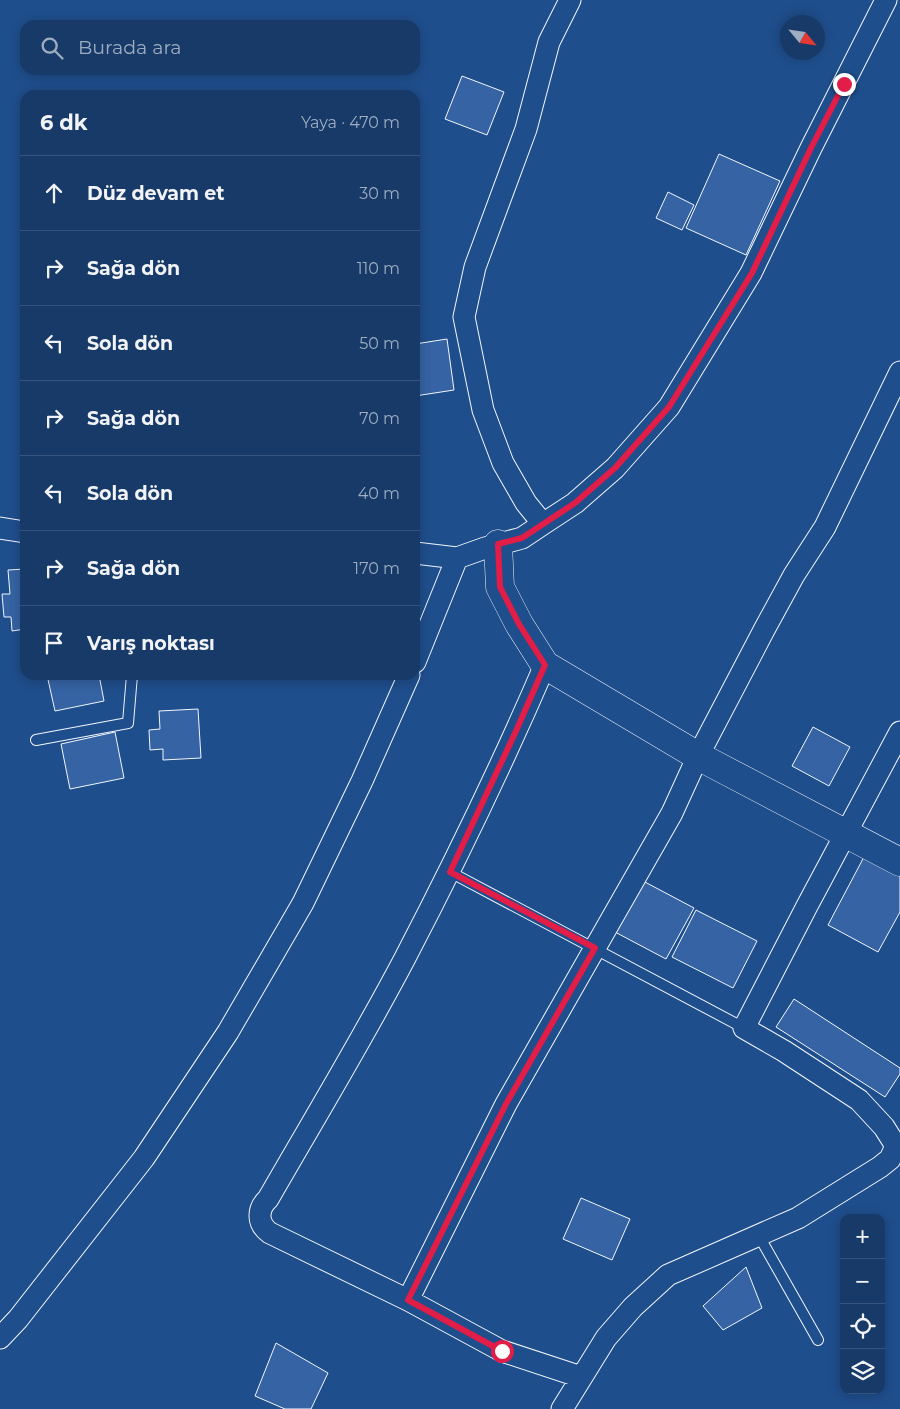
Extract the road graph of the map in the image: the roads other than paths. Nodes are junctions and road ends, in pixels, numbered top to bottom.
1 (570, 0) edge
2 (886, 0) edge
3 (900, 372) edge
4 (543, 524) junction
5 (0, 528) edge
6 (20, 531) edge
7 (498, 544) junction
8 (420, 553) edge
9 (457, 558) junction
10 (420, 650) edge
11 (545, 665) junction
12 (132, 680) edge
13 (407, 680) edge
14 (900, 732) edge
15 (36, 740) dead end
16 (698, 756) junction
17 (846, 834) junction
18 (900, 862) edge
19 (450, 872) junction
20 (595, 948) junction
21 (744, 1028) junction
22 (898, 1145) edge
23 (759, 1236) junction
24 (408, 1300) junction
25 (0, 1338) edge
26 (818, 1340) dead end
27 (581, 1377) junction
28 (562, 1409) edge

1 - 4 street
2 - 4 street
3 - 16 street
4 - 7 street
5 - 6 street
7 - 9 street
7 - 11 street
8 - 9 street
9 - 10 street
11 - 16 street
11 - 19 street
12 - 15 lane
13 - 25 street
14 - 17 street
16 - 17 street
16 - 20 street
17 - 18 street
17 - 21 street
19 - 20 lane
19 - 24 street
20 - 21 lane
20 - 24 street
21 - 22 street
22 - 23 street
23 - 26 lane
23 - 27 street
24 - 27 street
27 - 28 street

